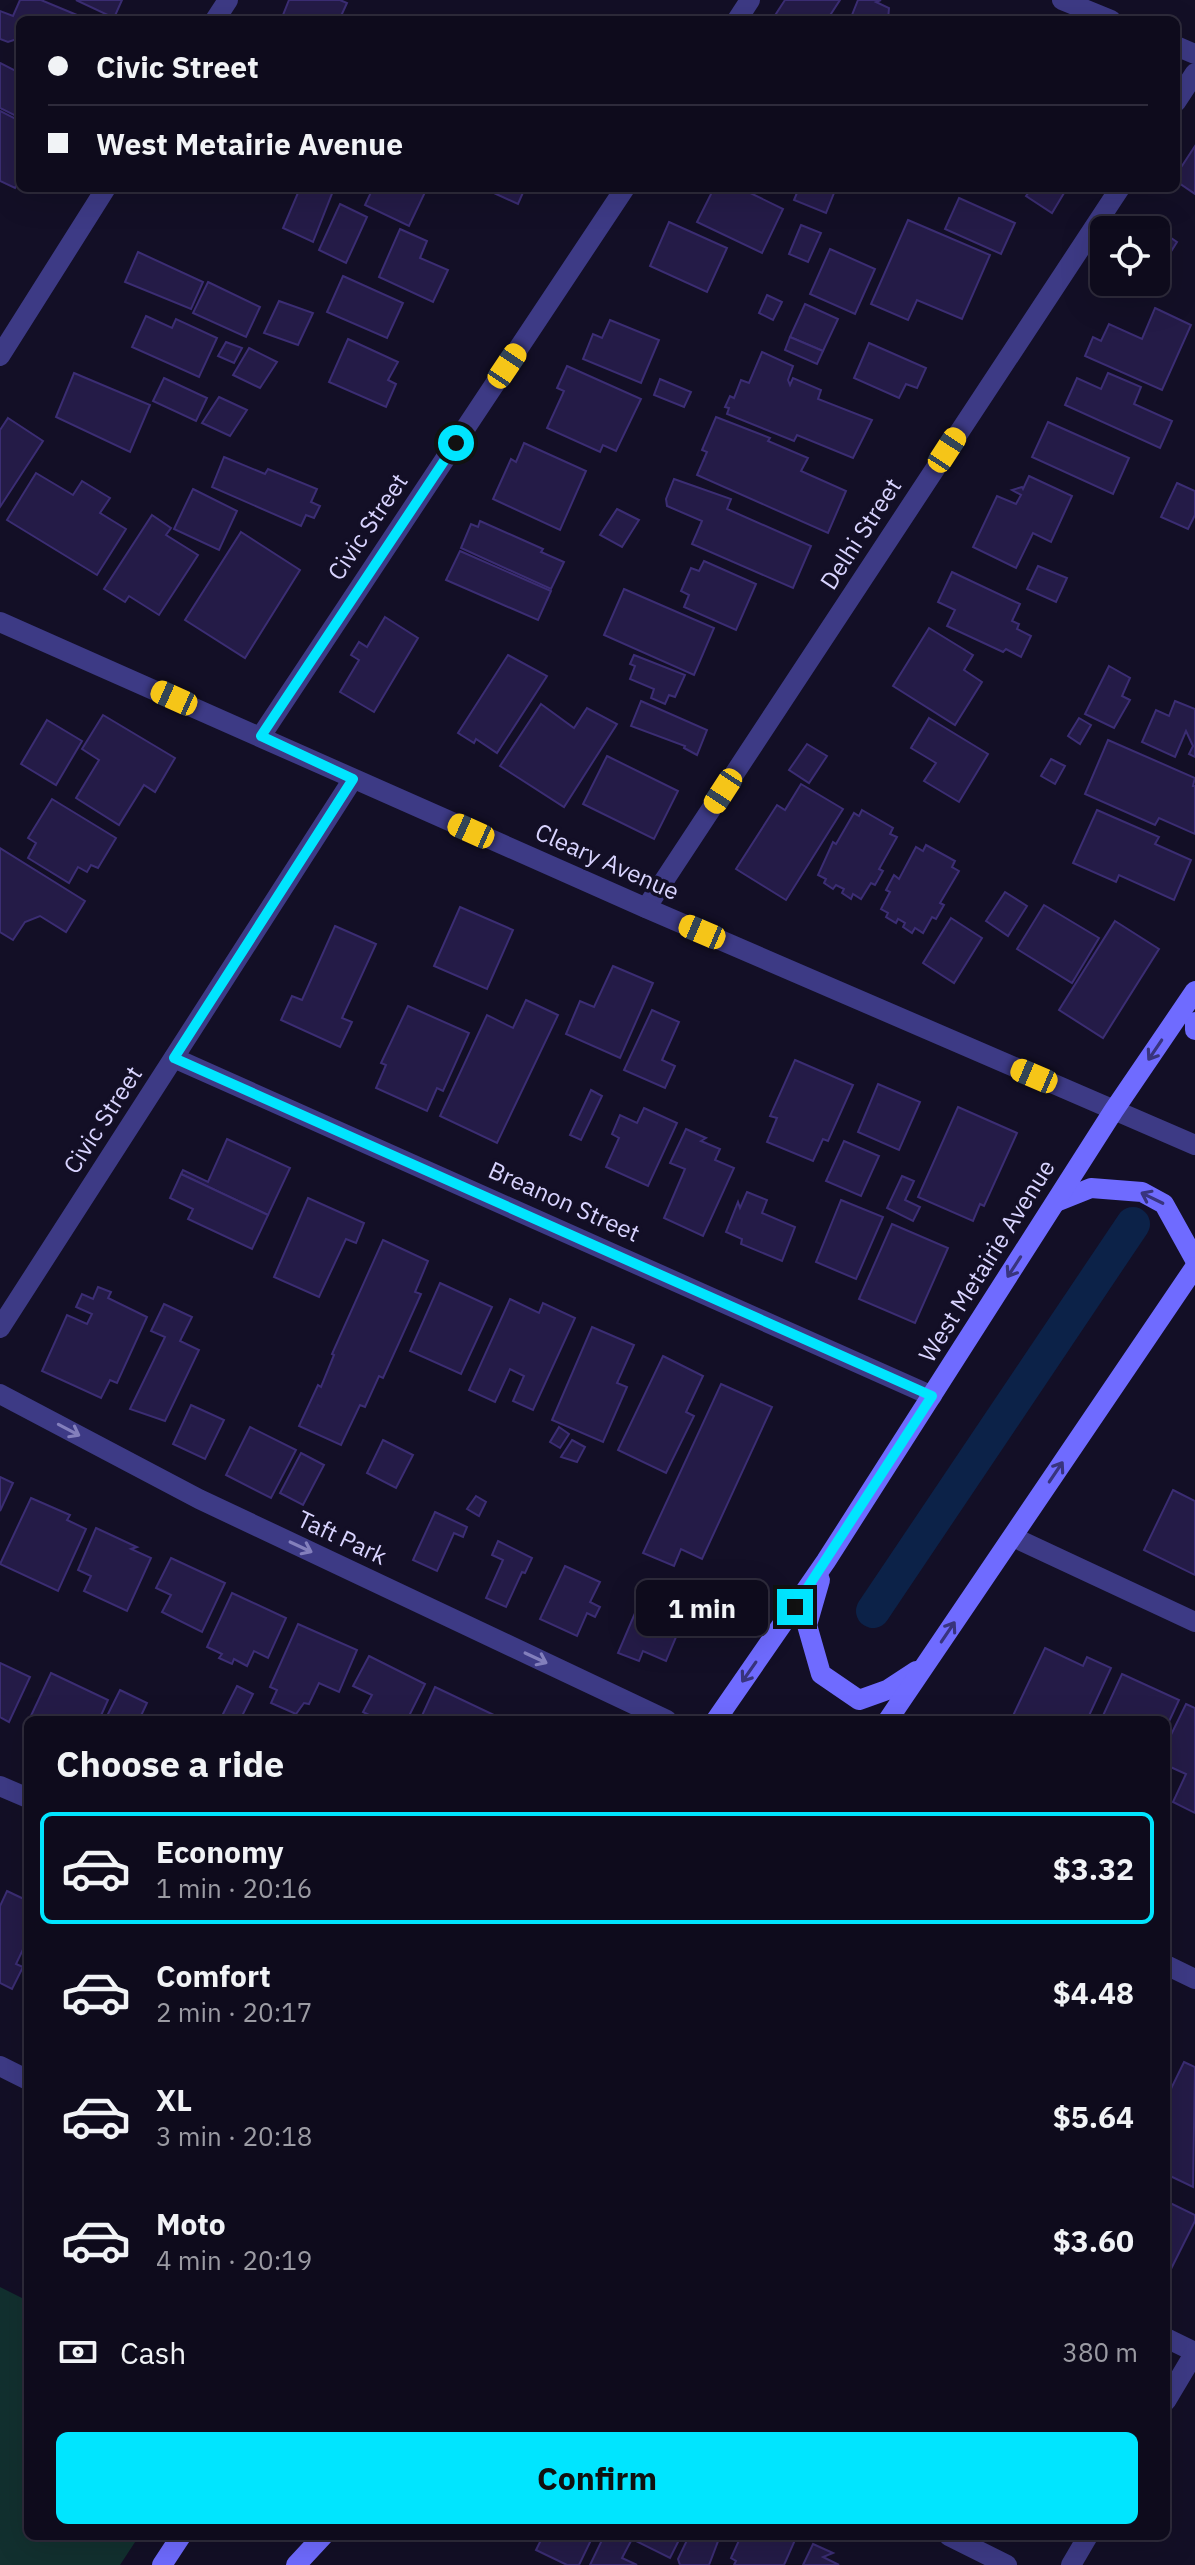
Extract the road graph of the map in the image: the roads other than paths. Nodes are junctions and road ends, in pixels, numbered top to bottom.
1 (1062, 0) edge
2 (1101, 16) edge
3 (1195, 73) edge
4 (1180, 96) edge
5 (103, 192) edge
6 (622, 192) edge
7 (1117, 192) edge
8 (0, 356) edge
9 (0, 622) edge
10 (261, 736) junction
11 (353, 779) junction
12 (646, 908) junction
13 (1195, 991) edge
14 (1195, 1022) edge
15 (1195, 1030) edge
16 (174, 1058) junction
17 (1114, 1110) junction
18 (1195, 1145) edge
19 (1056, 1202) junction
20 (1195, 1260) edge
21 (1195, 1267) edge
22 (0, 1328) edge
23 (0, 1394) edge
24 (932, 1396) junction
25 (1013, 1537) junction
26 (826, 1561) junction
27 (1195, 1622) edge
28 (927, 1663) junction
29 (659, 1716) edge
30 (719, 1716) edge
31 (891, 1716) edge
32 (0, 1786) edge
33 (24, 1796) edge
34 (1170, 1967) edge
35 (1195, 1979) edge
36 (0, 2066) edge
37 (24, 2078) edge
38 (1170, 2340) edge
39 (1195, 2352) edge
40 (1170, 2394) edge
41 (178, 2540) edge
42 (319, 2540) edge
43 (957, 2540) edge
44 (1086, 2540) edge
45 (162, 2565) edge
46 (296, 2565) edge
47 (1007, 2565) edge
48 (1071, 2565) edge

1 - 2 street
3 - 4 street
5 - 8 street
6 - 10 street, Civic Street
7 - 12 street, Delhi Street
9 - 10 street, Cleary Avenue
10 - 11 street, Cleary Avenue
11 - 12 street, Cleary Avenue
11 - 16 street, Civic Street
12 - 17 street, Cleary Avenue
13 -> 17 main road, West Metairie Avenue
14 - 15 main road
16 - 22 street, Civic Street
16 - 24 street, Breanon Street
17 - 18 street, Cleary Avenue
17 - 19 main road, West Metairie Avenue
20 -> 19 main road
19 -> 24 main road, West Metairie Avenue
25 -> 21 main road
23 -> 29 street, Taft Park
24 - 26 main road, West Metairie Avenue
25 - 27 street
28 -> 25 main road
26 - 28 main road
26 -> 30 main road, West Metairie Avenue
28 - 31 main road
32 - 33 street
34 - 35 street
36 - 37 street
38 - 39 street
39 - 40 street
41 - 45 main road
42 - 46 main road
43 - 47 street
44 - 48 street

